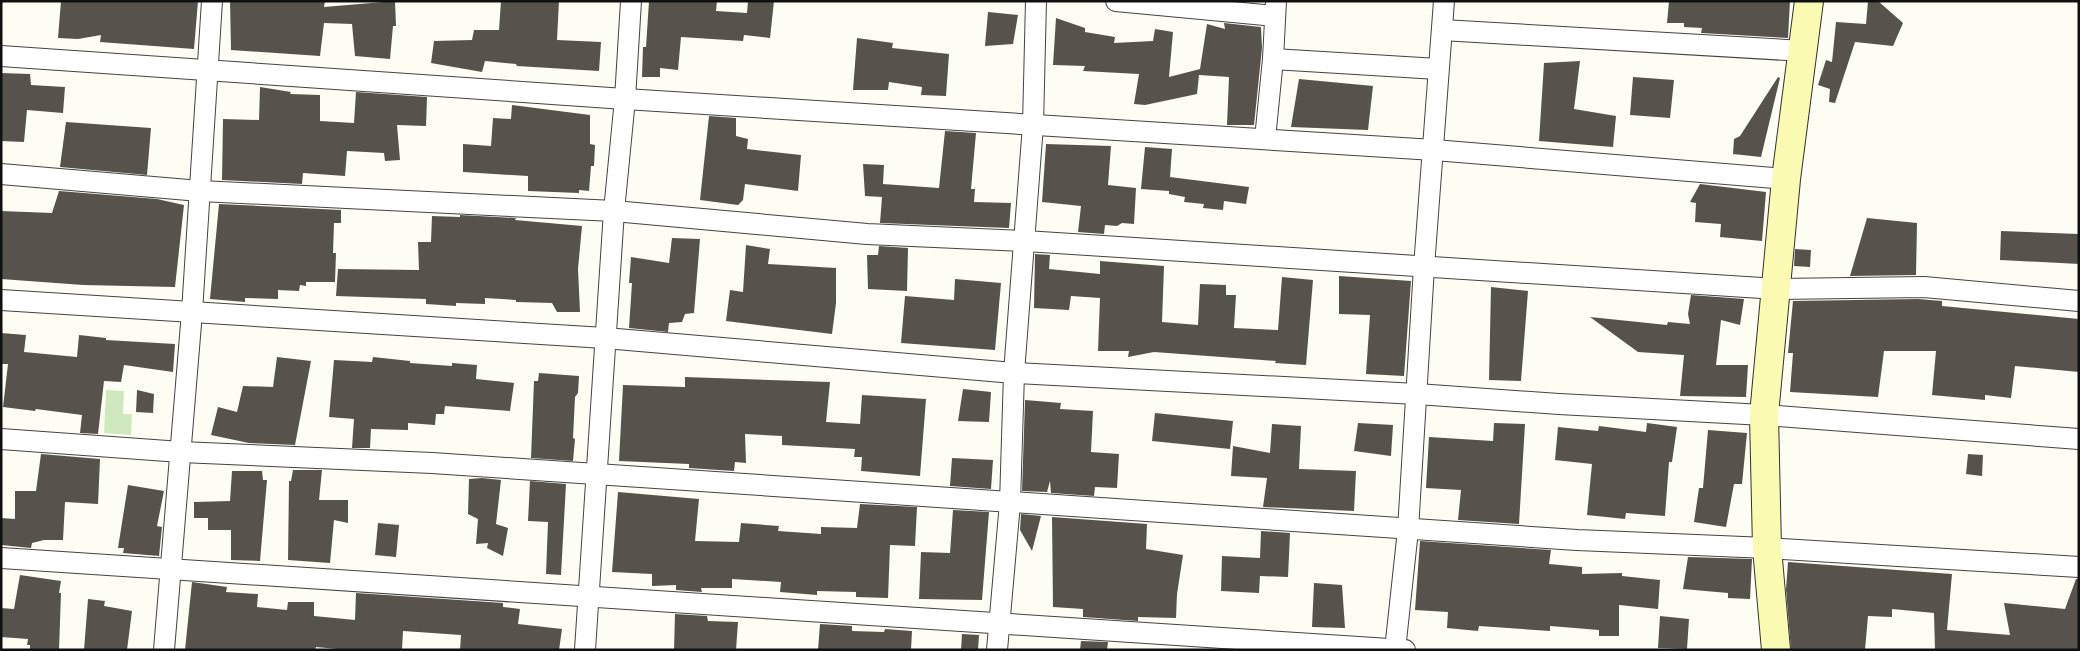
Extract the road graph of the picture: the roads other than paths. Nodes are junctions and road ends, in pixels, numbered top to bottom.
1 (212, 1) edge
2 (632, 1) edge
3 (1036, 1) edge
4 (1116, 1) edge
5 (1444, 1) edge
6 (1809, 1) edge
7 (1276, 8) edge
8 (1442, 30) junction
9 (1804, 51) junction
10 (1, 56) edge
11 (1273, 60) junction
12 (1438, 69) junction
13 (208, 72) junction
14 (625, 99) junction
15 (1034, 125) junction
16 (1265, 139) junction
17 (1434, 150) junction
18 (1, 174) edge
19 (1786, 179) junction
20 (200, 191) junction
21 (614, 211) junction
22 (1025, 241) junction
23 (1424, 267) junction
24 (1777, 289) junction
25 (1, 300) edge
26 (2079, 301) edge
27 (192, 312) junction
28 (605, 338) junction
29 (1014, 373) junction
30 (1417, 394) junction
31 (1764, 415) junction
32 (1, 439) edge
33 (2079, 439) edge
34 (181, 452) junction
35 (595, 474) junction
36 (1010, 503) junction
37 (1408, 530) junction
38 (1767, 548) junction
39 (1, 558) edge
40 (2079, 567) edge
41 (171, 569) junction
42 (589, 596) junction
43 (999, 623) junction
44 (1395, 649) edge
45 (164, 650) edge
46 (585, 650) edge
47 (997, 650) edge
48 (1405, 650) edge
49 (1776, 650) edge

1 - 13 street
2 - 14 street
3 - 15 street
4 - 7 street
5 - 8 street
6 - 9 street
7 - 11 street
8 - 9 street
8 - 12 street
9 - 19 street
10 - 13 street
11 - 12 street
11 - 16 street
12 - 17 street
13 - 14 street
13 - 20 street
14 - 15 street
14 - 21 street
15 - 16 street
15 - 22 street
16 - 17 street
17 - 19 street
17 - 23 street
18 - 20 street
19 - 24 street
20 - 21 street
20 - 27 street
21 - 22 street
21 - 28 street
22 - 23 street
22 - 29 street
23 - 24 street
23 - 30 street
24 - 26 street
24 - 31 street
25 - 27 street
27 - 28 street
27 - 34 street
28 - 29 street
28 - 35 street
29 - 30 street
29 - 36 street
30 - 31 street
30 - 37 street
31 - 33 street
31 - 38 street
32 - 34 street
34 - 35 street
34 - 41 street
35 - 36 street
35 - 42 street
36 - 37 street
36 - 43 street
37 - 38 street
37 - 44 street
38 - 40 street
38 - 49 street
39 - 41 street
41 - 42 street
41 - 45 street
42 - 43 street
42 - 46 street
43 - 44 street
43 - 47 street
44 - 48 street

